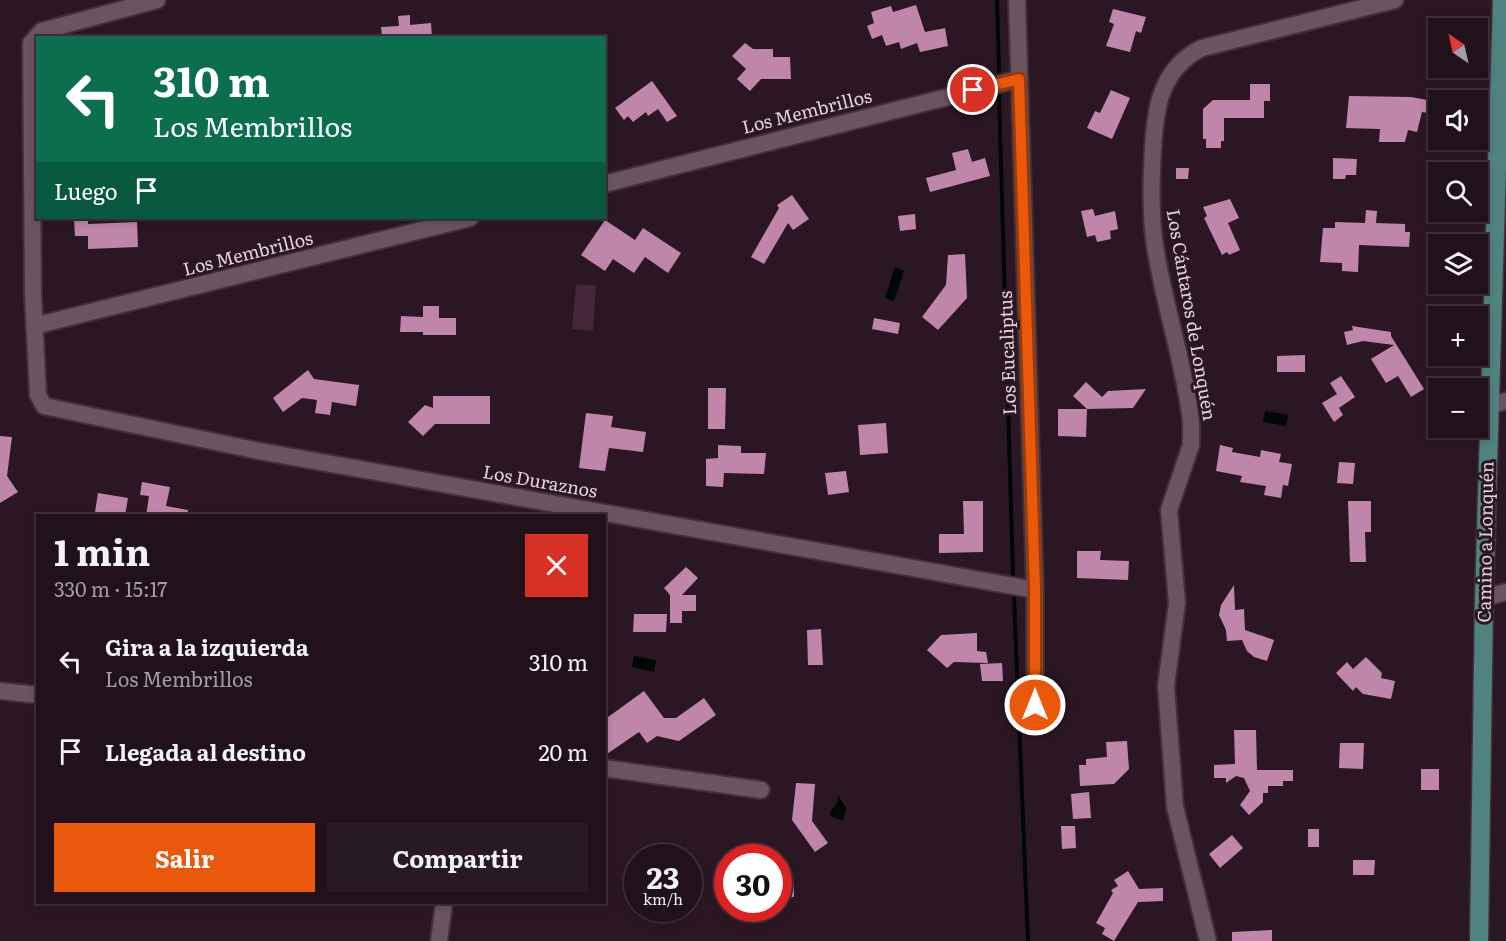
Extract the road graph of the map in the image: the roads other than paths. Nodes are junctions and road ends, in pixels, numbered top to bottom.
1 (157, 0) edge
2 (1017, 0) edge
3 (1395, 0) edge
4 (1502, 0) edge
5 (1019, 79) junction
6 (606, 182) edge
7 (466, 219) edge
8 (34, 327) junction
9 (1498, 404) edge
10 (1035, 590) junction
11 (1506, 592) edge
12 (1484, 598) junction
13 (0, 691) edge
14 (36, 695) edge
15 (1035, 705) dead end
16 (606, 768) edge
17 (761, 790) dead end
18 (444, 904) edge
19 (439, 941) edge
20 (1208, 941) edge
21 (1479, 941) edge

1 - 8 street
2 - 5 street, Los Eucaliptus
3 - 20 street, Los Cántaros de Lonquén
4 - 9 main road, Camino a Lonquén
5 - 6 street, Los Membrillos
5 - 10 street, Los Eucaliptus
7 - 8 street, Los Membrillos
8 - 10 street, Los Duraznos
9 - 12 main road, Camino a Lonquén
10 - 15 street, Los Eucaliptus
11 - 12 street
12 - 21 main road, Camino a Lonquén
13 - 14 street
16 - 17 street
18 - 19 street

